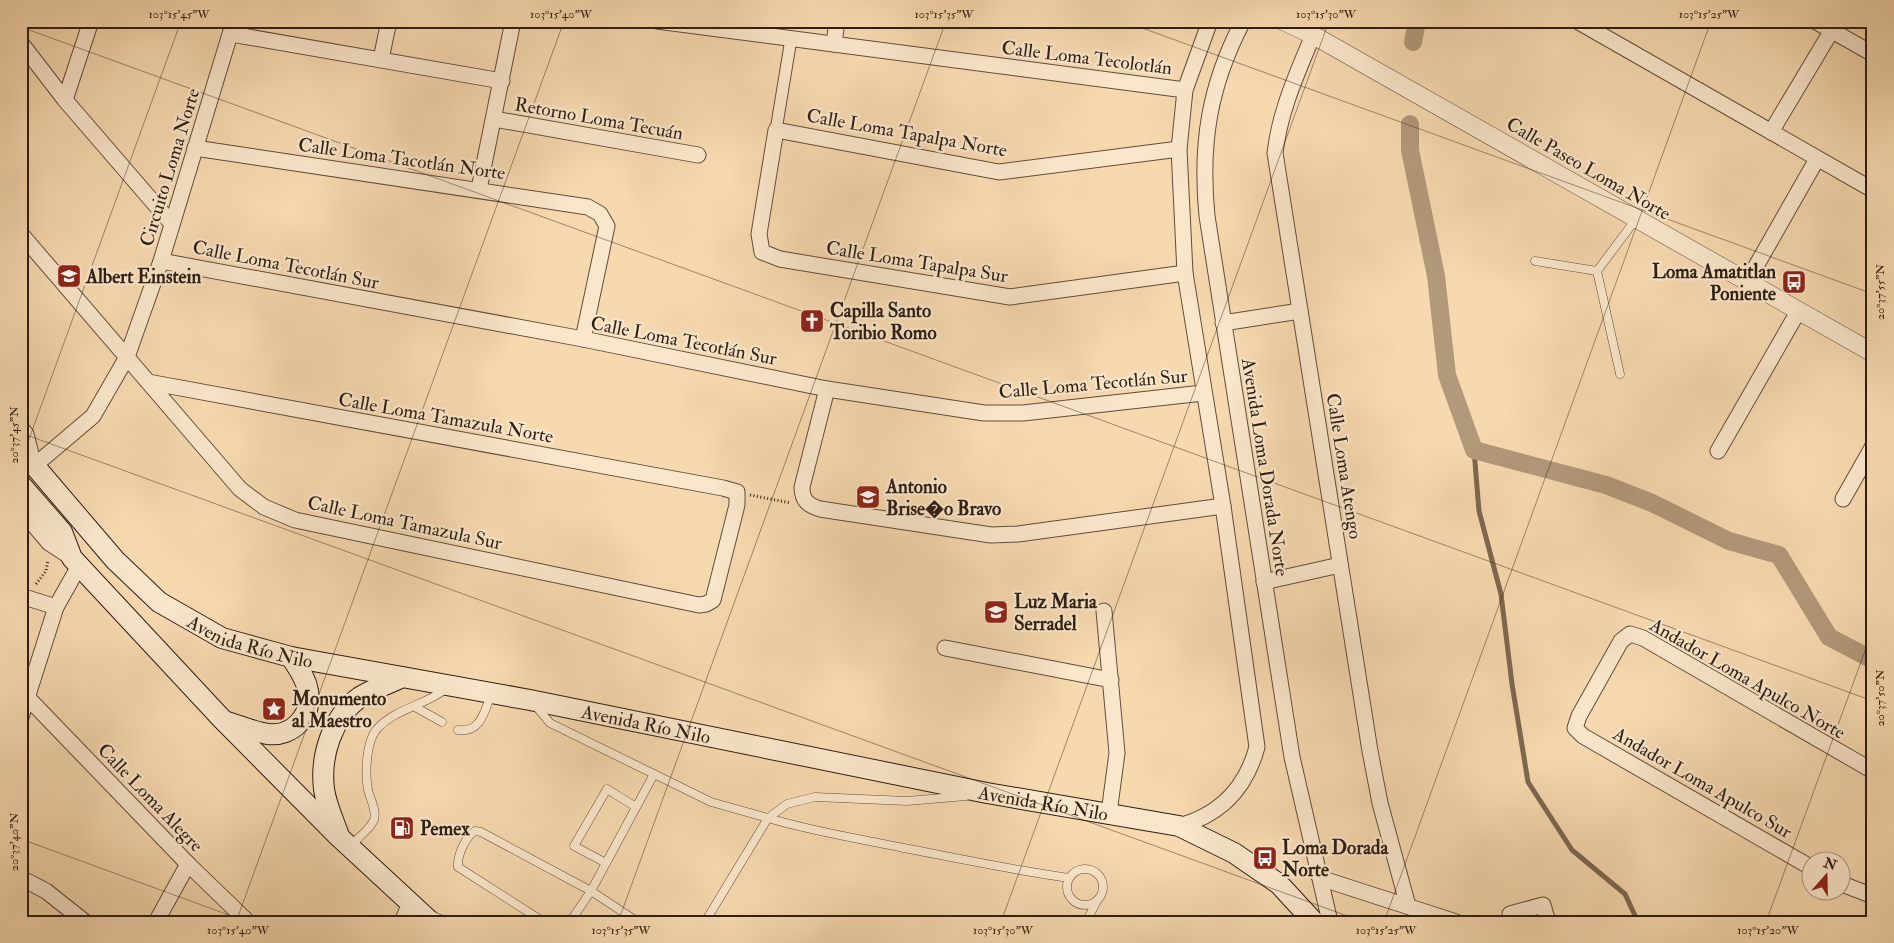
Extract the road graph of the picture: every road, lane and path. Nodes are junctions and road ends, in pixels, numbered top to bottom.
1 (91, 21) edge
2 (389, 21) edge
3 (513, 21) edge
4 (657, 21) edge
5 (837, 21) edge
6 (1210, 21) edge
7 (1243, 21) edge
8 (1283, 21) edge
9 (1577, 21) edge
10 (1816, 21) edge
11 (232, 28) edge
12 (1832, 30) junction
13 (1313, 35) junction
14 (791, 39) junction
15 (21, 43) edge
16 (834, 44) junction
17 (1873, 54) edge
18 (381, 59) junction
19 (502, 81) junction
20 (1185, 90) junction
21 (65, 100) junction
22 (494, 120) junction
23 (776, 130) junction
24 (1771, 132) junction
25 (195, 148) junction
26 (1179, 149) junction
27 (698, 155) dead end
28 (1817, 159) junction
29 (480, 189) junction
30 (1873, 190) edge
31 (1636, 219) junction
32 (172, 224) junction
33 (21, 234) edge
34 (161, 261) junction
35 (1535, 261) dead end
36 (1597, 271) junction
37 (1185, 273) junction
38 (1747, 282) junction
39 (1799, 310) junction
40 (1300, 311) junction
41 (1223, 323) junction
42 (583, 340) junction
43 (1873, 353) edge
44 (127, 357) junction
45 (1620, 374) dead end
46 (148, 382) junction
47 (827, 389) junction
48 (1203, 393) junction
49 (21, 428) edge
50 (1873, 446) edge
51 (21, 450) edge
52 (1718, 451) dead end
53 (34, 466) junction
54 (21, 485) edge
55 (737, 492) junction
56 (1843, 499) dead end
57 (806, 503) junction
58 (1223, 506) junction
59 (21, 510) edge
60 (47, 555) dead end
61 (75, 562) junction
62 (1340, 565) junction
63 (1264, 582) junction
64 (33, 585) dead end
65 (21, 596) edge
66 (56, 607) junction
67 (1104, 611) dead end
68 (1630, 634) joint
69 (945, 648) dead end
70 (291, 657) junction
71 (402, 677) junction
72 (1111, 680) junction
73 (450, 686) junction
74 (492, 693) junction
75 (28, 698) junction
76 (530, 700) junction
77 (415, 707) junction
78 (21, 717) edge
79 (222, 720) junction
80 (442, 722) dead end
81 (458, 730) dead end
82 (1873, 771) edge
83 (654, 774) junction
84 (987, 793) junction
85 (636, 807) junction
86 (1109, 813) junction
87 (768, 818) junction
88 (1179, 826) junction
89 (344, 842) junction
90 (1802, 862) edge
91 (606, 863) junction
92 (188, 864) junction
93 (21, 878) edge
94 (1069, 878) junction
95 (1320, 878) junction
96 (1852, 888) edge
97 (591, 891) junction
98 (1873, 896) edge
99 (1097, 901) junction
100 (1408, 906) junction
101 (415, 914) edge
102 (85, 922) edge
103 (156, 922) edge
104 (248, 922) edge
105 (447, 922) edge
106 (544, 922) edge
107 (570, 922) edge
108 (638, 922) edge
109 (705, 922) edge
110 (1086, 922) edge
111 (1314, 922) edge
112 (1330, 922) edge
113 (1456, 922) edge
114 (1512, 922) edge
115 (1548, 922) edge

1 - 21 street
2 - 18 street
3 - 19 street
4 - 14 street, Calle Loma Tecolotlán
5 - 16 street
6 - 20 street
7 - 41 street, Avenida Loma Dorada Norte
8 - 13 street, Calle Paseo Loma Norte
9 - 24 street
10 - 12 street
11 - 18 street
11 - 25 street, Circuito Loma Norte
12 - 17 street
12 - 24 street
13 - 31 street, Calle Paseo Loma Norte
13 - 40 street, Calle Loma Atengo
14 - 16 street, Calle Loma Tecolotlán
14 - 23 street
15 - 21 street
16 - 20 street, Calle Loma Tecolotlán
18 - 19 street
19 - 22 street
20 - 26 street
21 - 32 street
22 - 27 street, Retorno Loma Tecuán
22 - 29 street
23 - 26 street, Calle Loma Tapalpa Norte
23 - 37 street, Calle Loma Tapalpa Sur
24 - 28 street
25 - 29 street, Calle Loma Tacotlán Norte
25 - 32 street, Circuito Loma Norte
26 - 37 street
28 - 30 street
28 - 38 street
29 - 42 street, Calle Loma Tacotlán Norte
31 - 36 lane
31 - 38 street, Calle Paseo Loma Norte
32 - 34 street, Circuito Loma Norte
33 - 44 street, Calle Loma Tamazula Sur
34 - 42 street, Calle Loma Tecotlán Sur
34 - 44 street, Circuito Loma Norte
35 - 36 lane
36 - 45 lane
37 - 48 street
38 - 39 street, Calle Paseo Loma Norte
39 - 43 street, Calle Paseo Loma Norte
39 - 52 street
40 - 41 street
40 - 62 street, Calle Loma Atengo
41 - 63 street, Avenida Loma Dorada Norte
42 - 47 street, Calle Loma Tecotlán Sur
44 - 46 street, Calle Loma Tamazula Sur
44 - 53 street, Circuito Loma Norte
46 - 55 street, Calle Loma Tamazula Norte
46 - 55 street, Calle Loma Tamazula Sur
47 - 48 street, Calle Loma Tecotlán Sur
47 - 57 street
48 - 58 street
49 - 53 street
50 - 56 street
51 - 53 main road, Avenida Río Nilo
53 - 70 main road, Avenida Río Nilo
54 - 61 main road
55 - 57 path
57 - 58 street
58 - 88 street
59 - 61 street
60 - 64 path
61 - 66 street
61 - 79 main road
62 - 63 street
62 - 100 street, Calle Loma Atengo
63 - 95 street, Avenida Loma Dorada Norte
65 - 66 street
66 - 75 street
67 - 72 street
68 - 82 street, Andador Loma Apulco Norte
68 - 90 street, Andador Loma Apulco Sur
69 - 72 street
70 - 71 main road, Avenida Río Nilo
70 - 79 main road
71 - 73 main road, Avenida Río Nilo
71 - 89 main road
72 - 86 street
73 - 74 main road, Avenida Río Nilo
73 - 77 lane
74 - 76 main road, Avenida Río Nilo
74 - 81 lane
75 - 78 street
75 - 92 street, Calle Loma Alegre
76 - 83 lane
76 - 84 main road, Avenida Río Nilo
77 - 80 lane
77 - 89 lane
79 - 89 main road
83 - 85 lane
83 - 87 lane
84 - 86 main road, Avenida Río Nilo
84 - 87 lane
85 - 91 lane
85 - 91 lane
86 - 88 main road, Avenida Río Nilo
87 - 94 lane
87 - 109 lane
88 - 111 main road, Avenida Río Nilo
89 - 101 main road
91 - 97 lane
92 - 103 street
92 - 104 street, Calle Loma Alegre
93 - 102 street
94 - 99 lane
94 - 99 lane
95 - 100 street
95 - 112 street, Avenida Loma Dorada Norte
96 - 98 street
97 - 106 lane
97 - 107 lane
97 - 108 lane
99 - 110 lane
100 - 113 street
101 - 105 lane
114 - 115 street

